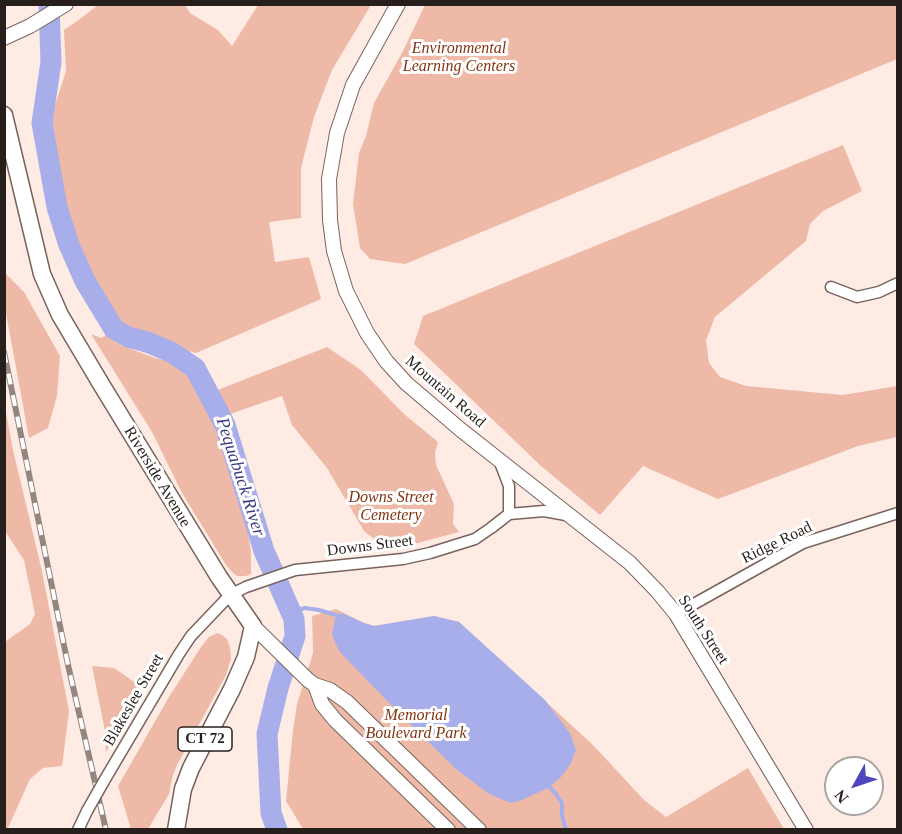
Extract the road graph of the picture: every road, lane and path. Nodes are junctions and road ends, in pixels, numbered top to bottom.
1 (66, 4) edge
2 (398, 4) edge
3 (4, 38) edge
4 (4, 115) edge
5 (897, 283) edge
6 (831, 287) dead end
7 (499, 460) junction
8 (531, 485) joint
9 (897, 513) edge
10 (509, 514) junction
11 (571, 516) junction
12 (230, 596) junction
13 (676, 614) junction
14 (253, 626) junction
15 (311, 682) junction
16 (78, 830) edge
17 (176, 830) edge
18 (448, 830) edge
19 (479, 830) edge
20 (806, 830) edge

1 - 3 main road
2 - 7 main road, Mountain Road
4 - 12 highway, Riverside Avenue
5 - 6 street
7 - 8 main road, Mountain Road
7 - 10 street
8 - 11 main road, South Street
9 - 13 street, Ridge Road
10 - 11 street
10 - 12 street, Downs Street
11 - 13 main road, South Street
12 - 14 highway, Riverside Avenue
12 - 16 street, Blakeslee Street, bridge
13 - 20 main road, South Street
14 - 15 main road
14 - 17 highway, CT 72
15 - 18 main road
15 - 19 main road

